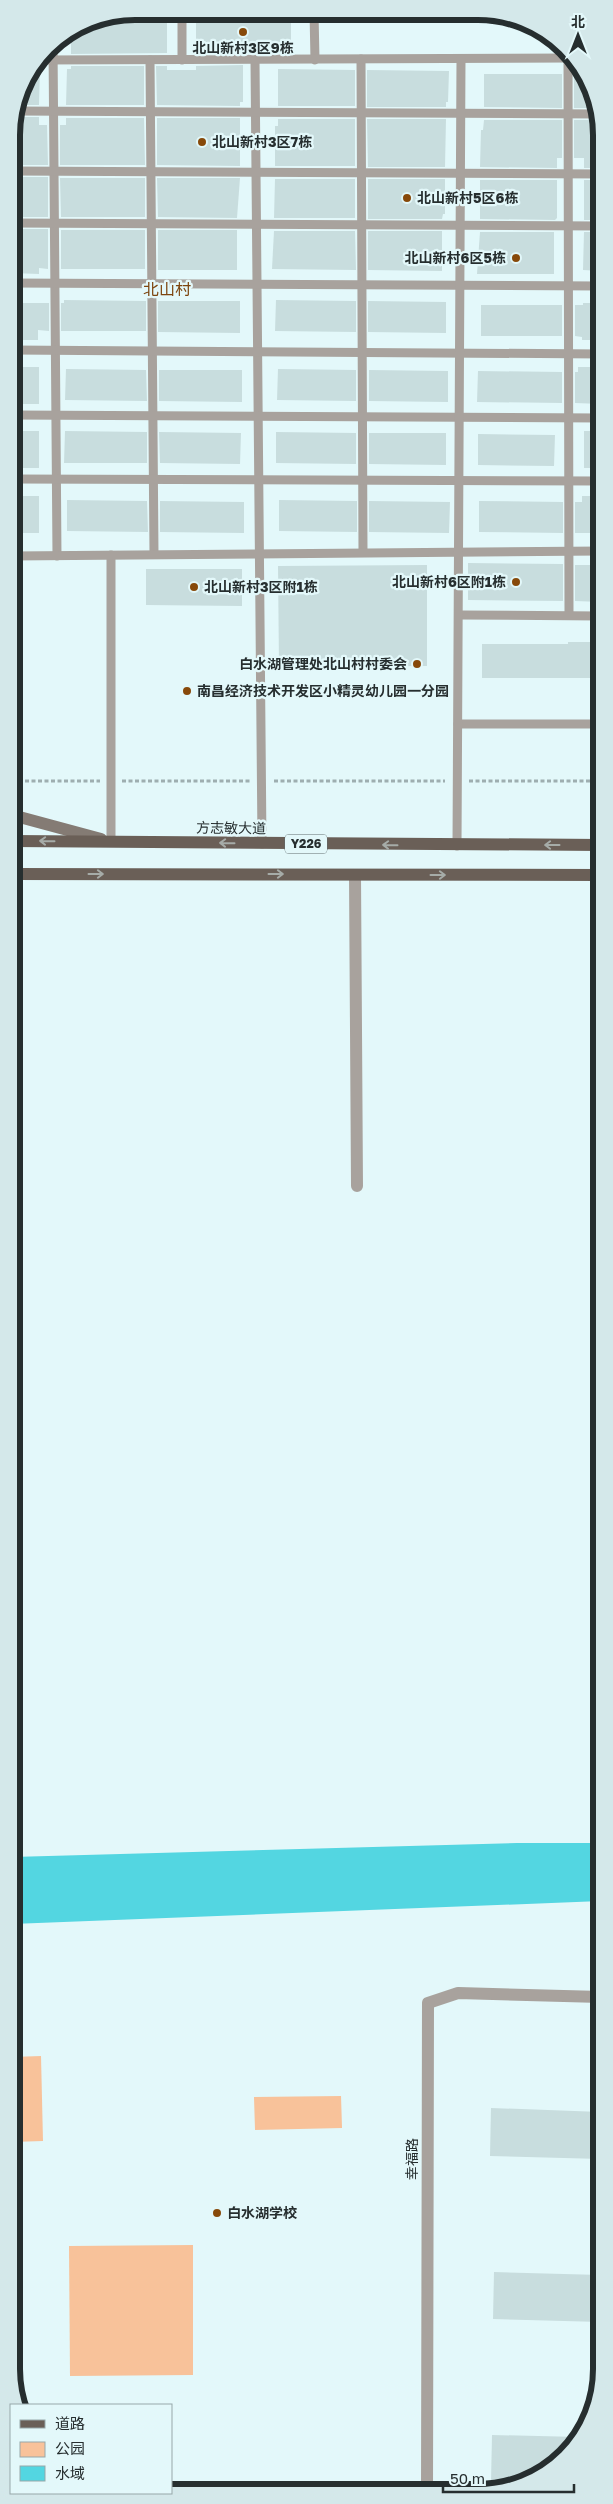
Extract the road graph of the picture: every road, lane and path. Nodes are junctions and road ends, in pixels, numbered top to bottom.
1 (182, 20) edge
2 (314, 20) edge
3 (53, 55) edge
4 (553, 56) edge
5 (361, 59) junction
6 (461, 59) junction
7 (49, 60) edge
8 (53, 60) junction
9 (150, 60) junction
10 (182, 60) junction
11 (255, 60) junction
12 (315, 60) junction
13 (570, 66) edge
14 (22, 111) edge
15 (53, 112) junction
16 (150, 112) junction
17 (256, 112) junction
18 (361, 113) junction
19 (461, 114) junction
20 (568, 114) junction
21 (591, 114) edge
22 (20, 170) edge
23 (54, 171) junction
24 (151, 171) junction
25 (257, 172) junction
26 (361, 172) junction
27 (460, 173) junction
28 (568, 173) junction
29 (593, 174) edge
30 (20, 223) edge
31 (54, 223) junction
32 (151, 224) junction
33 (258, 224) junction
34 (361, 225) junction
35 (460, 225) junction
36 (568, 226) junction
37 (593, 226) edge
38 (20, 283) edge
39 (55, 283) junction
40 (152, 284) junction
41 (258, 284) junction
42 (362, 285) junction
43 (460, 285) junction
44 (568, 286) junction
45 (593, 286) edge
46 (20, 350) edge
47 (55, 350) junction
48 (152, 351) junction
49 (259, 352) junction
50 (362, 352) junction
51 (460, 353) junction
52 (568, 354) junction
53 (593, 354) edge
54 (20, 415) edge
55 (56, 415) junction
56 (153, 415) junction
57 (259, 416) junction
58 (362, 416) junction
59 (459, 417) junction
60 (568, 417) junction
61 (593, 418) edge
62 (20, 479) edge
63 (57, 479) junction
64 (153, 479) junction
65 (259, 480) junction
66 (363, 480) junction
67 (459, 481) junction
68 (569, 481) junction
69 (593, 481) edge
70 (569, 551) junction
71 (593, 551) edge
72 (363, 552) junction
73 (459, 552) junction
74 (260, 553) junction
75 (154, 554) junction
76 (111, 555) junction
77 (20, 556) edge
78 (58, 556) junction
79 (458, 615) junction
80 (570, 615) junction
81 (593, 616) edge
82 (458, 724) junction
83 (593, 724) edge
84 (20, 781) edge
85 (111, 781) junction
86 (262, 781) junction
87 (458, 781) junction
88 (593, 781) edge
89 (20, 817) edge
90 (20, 841) edge
91 (111, 842) junction
92 (262, 844) junction
93 (593, 845) edge
94 (457, 846) junction
95 (20, 874) edge
96 (355, 874) junction
97 (593, 874) edge
98 (356, 1186) dead end
99 (593, 1996) edge
100 (427, 2484) edge

1 - 10 lane
2 - 12 lane
3 - 8 lane
4 - 6 lane
5 - 6 lane
5 - 12 lane
5 - 18 lane
6 - 19 lane
7 - 8 lane
8 - 9 lane
8 - 15 lane
9 - 10 lane
9 - 16 lane
10 - 11 lane
11 - 12 lane
11 - 17 lane
13 - 20 lane
14 - 15 lane
15 - 16 lane
15 - 23 lane
16 - 17 lane
16 - 24 lane
17 - 18 lane
17 - 25 lane
18 - 19 lane
18 - 26 lane
19 - 20 lane
19 - 27 lane
20 - 21 lane
20 - 28 lane
22 - 23 lane
23 - 24 lane
23 - 31 lane
24 - 25 lane
24 - 32 lane
25 - 26 lane
25 - 33 lane
26 - 27 lane
26 - 34 lane
27 - 28 lane
27 - 35 lane
28 - 29 lane
28 - 36 lane
30 - 31 lane
31 - 32 lane
31 - 39 lane
32 - 33 lane
32 - 40 lane
33 - 34 lane
33 - 41 lane
34 - 35 lane
34 - 42 lane
35 - 36 lane
35 - 43 lane
36 - 37 lane
36 - 44 lane
38 - 39 lane
39 - 40 lane
39 - 47 lane
40 - 41 lane
40 - 48 lane
41 - 42 lane
41 - 49 lane
42 - 43 lane
42 - 50 lane
43 - 44 lane
43 - 51 lane
44 - 45 lane
44 - 52 lane
46 - 47 lane
47 - 48 lane
47 - 55 lane
48 - 49 lane
48 - 56 lane
49 - 50 lane
49 - 57 lane
50 - 51 lane
50 - 58 lane
51 - 52 lane
51 - 59 lane
52 - 53 lane
52 - 60 lane
54 - 55 lane
55 - 56 lane
55 - 63 lane
56 - 57 lane
56 - 64 lane
57 - 58 lane
57 - 65 lane
58 - 59 lane
58 - 66 lane
59 - 60 lane
59 - 67 lane
60 - 61 lane
60 - 68 lane
62 - 63 lane
63 - 64 lane
63 - 78 lane
64 - 65 lane
64 - 75 lane
65 - 66 lane
65 - 74 lane
66 - 67 lane
66 - 72 lane
67 - 68 lane
67 - 73 lane
68 - 69 lane
68 - 70 lane
70 - 71 lane
70 - 73 lane
70 - 80 lane
72 - 73 lane
72 - 74 lane
73 - 79 lane
74 - 75 lane
74 - 86 lane
75 - 76 lane
76 - 78 lane
76 - 85 lane
77 - 78 lane
79 - 80 lane
79 - 82 lane
80 - 81 lane
82 - 83 lane
82 - 87 lane
84 - 85 path
85 - 86 path
85 - 91 lane
86 - 87 path
86 - 92 lane
87 - 88 path
87 - 94 lane
89 - 91 main road
91 -> 90 main road, 方志敏大道 / Y226
92 -> 91 main road, 方志敏大道 / Y226
94 -> 92 main road, 方志敏大道 / Y226
93 -> 94 main road, 方志敏大道 / Y226
95 -> 96 main road
96 -> 97 main road
96 - 98 street
99 - 100 street, 幸福路

